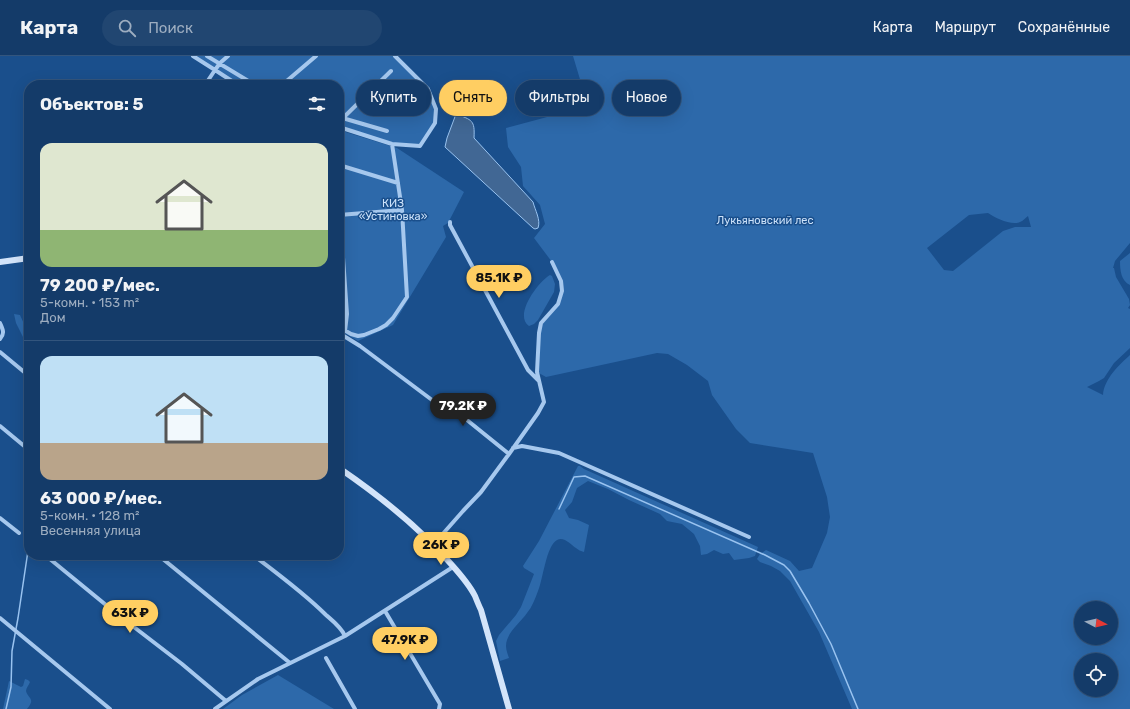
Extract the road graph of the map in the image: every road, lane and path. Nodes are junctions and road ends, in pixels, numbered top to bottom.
1 (193, 56) edge
2 (207, 56) edge
3 (228, 56) edge
4 (316, 56) edge
5 (396, 56) edge
6 (220, 63) junction
7 (215, 70) junction
8 (391, 71) dead end
9 (208, 80) edge
10 (230, 80) edge
11 (247, 80) edge
12 (288, 80) edge
13 (344, 114) edge
14 (344, 118) edge
15 (344, 129) edge
16 (387, 131) dead end
17 (392, 144) junction
18 (344, 166) edge
19 (398, 182) junction
20 (402, 210) junction
21 (344, 215) edge
22 (450, 222) dead end
23 (24, 259) edge
24 (0, 262) edge
25 (552, 262) dead end
26 (344, 270) edge
27 (0, 323) edge
28 (345, 331) joint
29 (344, 336) edge
30 (0, 339) edge
31 (0, 352) edge
32 (24, 372) edge
33 (539, 380) junction
34 (0, 426) edge
35 (24, 446) edge
36 (513, 448) junction
37 (509, 454) junction
38 (344, 471) edge
39 (0, 518) edge
40 (19, 533) dead end
41 (749, 537) dead end
42 (433, 545) junction
43 (51, 560) edge
44 (164, 560) edge
45 (260, 560) edge
46 (453, 567) junction
47 (385, 611) junction
48 (0, 618) edge
49 (345, 636) junction
50 (326, 658) dead end
51 (290, 663) junction
52 (226, 701) junction
53 (110, 709) edge
54 (215, 709) edge
55 (355, 709) edge
56 (439, 709) edge
57 (510, 709) edge

1 - 7 street
2 - 6 street
3 - 6 street
4 - 12 street
5 - 17 street
6 - 7 street
6 - 11 street
7 - 9 street
7 - 10 street
8 - 13 street
14 - 16 street
15 - 17 street
17 - 19 street
18 - 19 street
19 - 20 street
20 - 21 street
20 - 28 street
22 - 33 street
23 - 24 main road
25 - 33 street
26 - 28 street
27 - 30 street
29 - 37 street
31 - 32 street
33 - 36 street
34 - 35 street
36 - 37 street
36 - 41 street
37 - 42 street
38 - 42 main road
39 - 40 street
42 - 46 main road
43 - 52 street
44 - 51 street
45 - 49 street
46 - 47 street
46 - 57 main road
47 - 49 street
47 - 56 street
48 - 53 street
49 - 51 street
50 - 55 street
51 - 52 street
52 - 54 street

